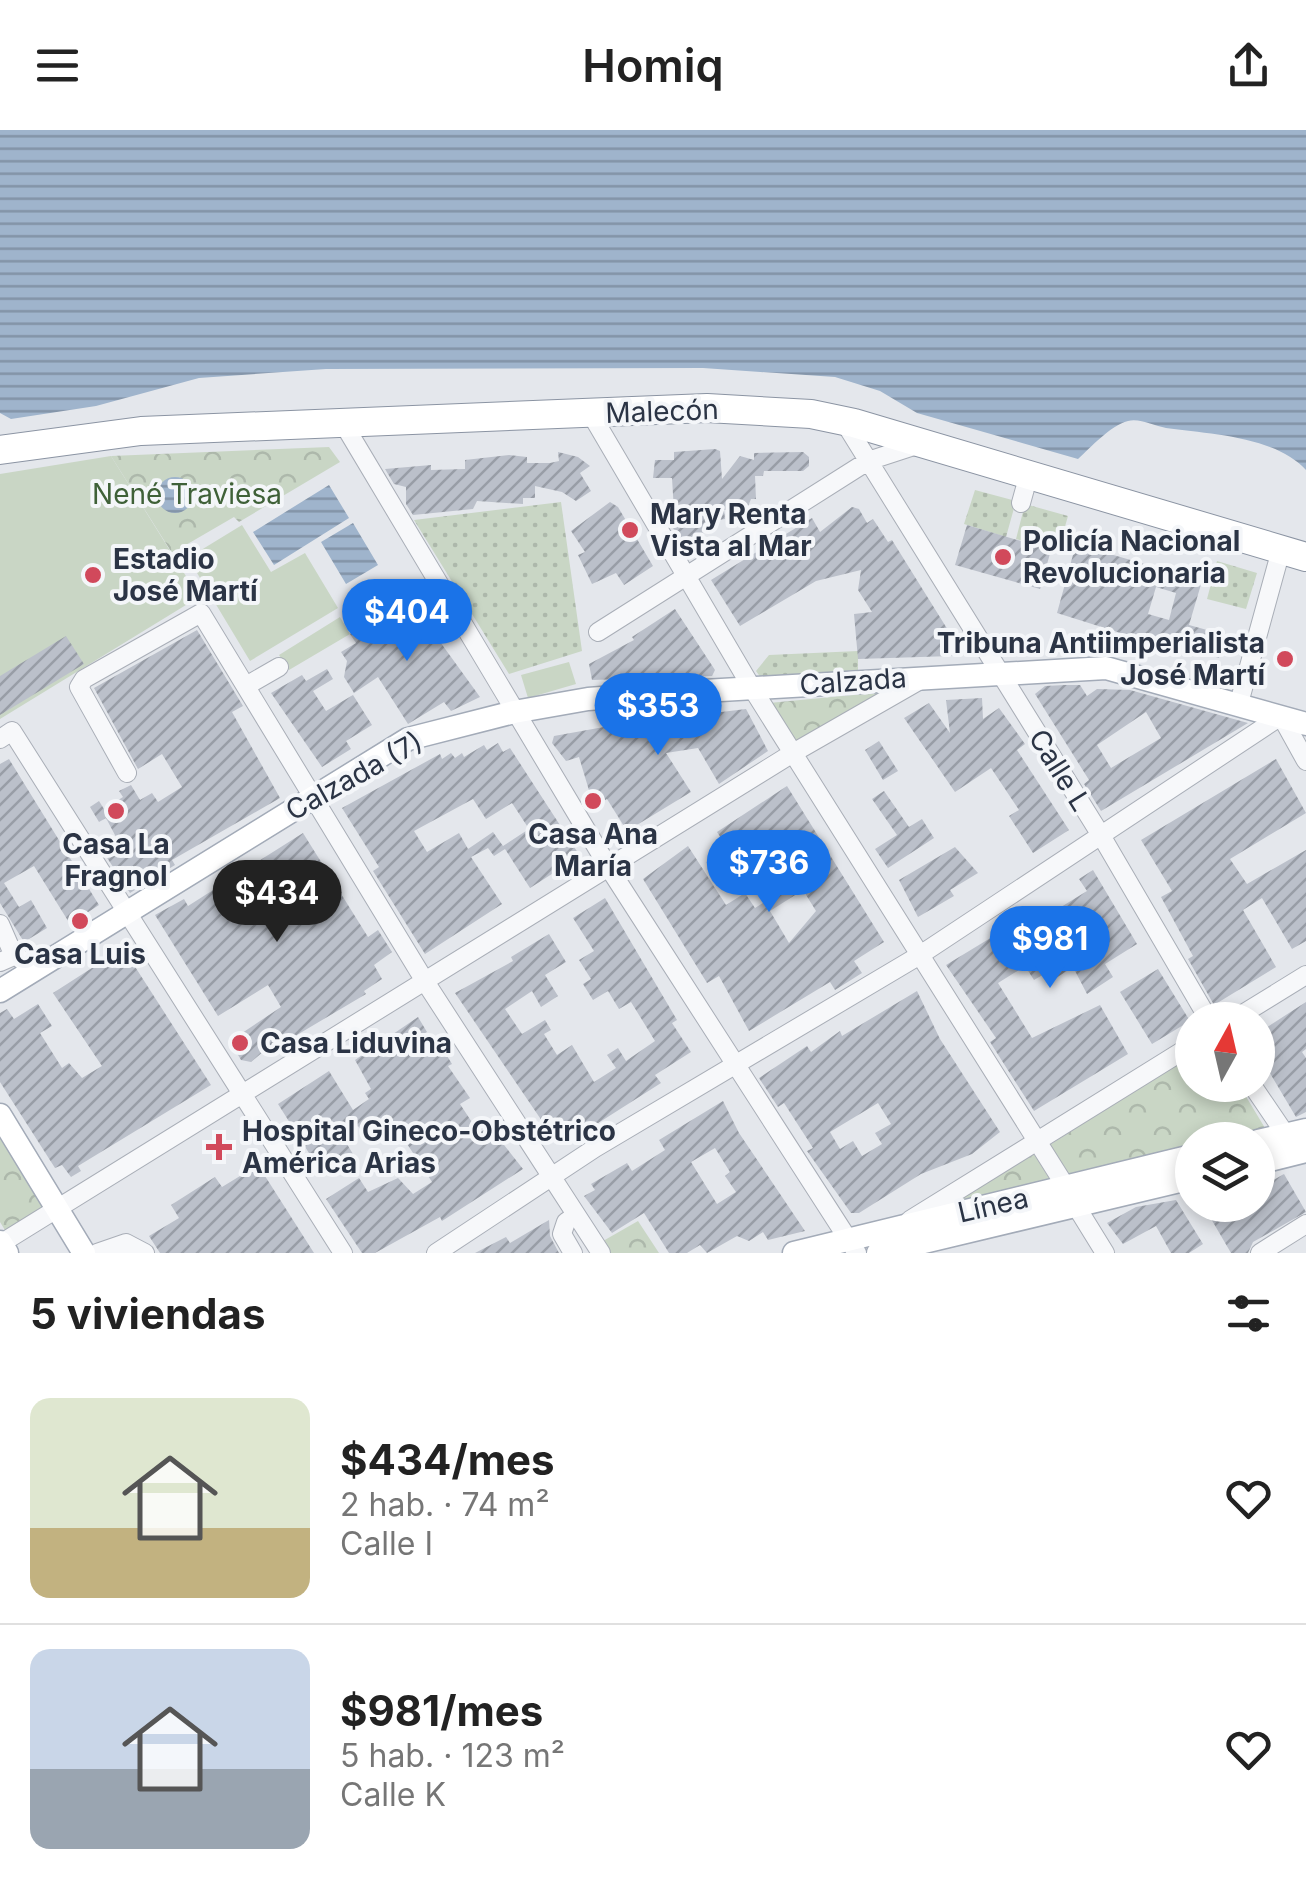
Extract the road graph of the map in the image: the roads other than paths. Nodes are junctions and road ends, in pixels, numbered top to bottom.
1 (590, 414) junction
2 (842, 420) junction
3 (343, 423) junction
4 (923, 443) junction
5 (0, 450) edge
6 (868, 461) junction
7 (1030, 474) junction
8 (1021, 503) dead end
9 (1294, 553) edge
10 (688, 576) junction
11 (598, 632) dead end
12 (279, 667) dead end
13 (999, 671) junction
14 (926, 676) junction
15 (752, 688) junction
16 (250, 693) junction
17 (1239, 702) junction
18 (514, 712) junction
19 (1281, 716) junction
20 (1306, 724) edge
21 (6, 735) edge
22 (793, 753) junction
23 (1306, 760) edge
24 (128, 772) dead end
25 (312, 798) junction
26 (1102, 837) junction
27 (609, 868) junction
28 (127, 912) junction
29 (0, 924) edge
30 (920, 955) junction
31 (16, 963) edge
32 (1306, 974) edge
33 (426, 982) junction
34 (0, 991) edge
35 (1198, 1002) edge
36 (1262, 1002) edge
37 (1175, 1056) edge
38 (733, 1066) junction
39 (245, 1094) junction
40 (1265, 1102) edge
41 (0, 1116) edge
42 (1036, 1143) junction
43 (1275, 1143) edge
44 (1300, 1147) edge
45 (1275, 1156) edge
46 (1175, 1162) edge
47 (551, 1177) junction
48 (1175, 1181) edge
49 (1071, 1197) junction
50 (58, 1210) junction
51 (576, 1215) junction
52 (1306, 1224) edge
53 (897, 1228) junction
54 (0, 1243) edge
55 (854, 1247) edge
56 (7, 1253) edge
57 (84, 1253) edge
58 (97, 1253) edge
59 (144, 1253) edge
60 (343, 1253) edge
61 (436, 1253) edge
62 (573, 1253) edge
63 (601, 1253) edge
64 (794, 1253) edge
65 (878, 1253) edge
66 (1105, 1253) edge
67 (1260, 1253) edge

1 - 2 highway, Malecón
1 - 3 highway, Malecón
1 - 10 street
2 - 4 highway, Malecón
2 - 6 street, Calle L
3 - 5 highway, Malecón
3 - 18 street
4 - 6 street
4 - 7 highway, Malecón
6 - 10 street
6 - 13 street, Calle L
7 - 8 street
7 - 9 highway, Malecón
9 - 17 street
10 - 11 street
10 - 15 street
12 - 16 street
13 - 14 main road, Calzada
13 - 17 main road, Calzada
13 - 26 street, Calle L
14 - 15 main road, Calzada
14 - 22 street
15 - 18 main road, Calzada
15 - 22 street
16 - 24 street
16 - 25 street
17 - 19 main road, Calzada
18 - 25 main road, Calzada (7)
18 - 27 street
19 - 20 main road, Calzada
19 - 23 street
19 - 26 street
21 - 28 street
22 - 27 street
22 - 30 street
25 - 28 main road, Calzada (7)
25 - 33 street
26 - 30 street
26 - 35 street, Calle L
27 - 33 street
27 - 38 street
28 - 31 main road, Calzada (7)
28 - 39 street
29 - 31 street
30 - 38 street
30 - 42 street
31 - 34 main road, Calzada (7)
32 - 36 street
33 - 39 street
33 - 47 street
37 - 42 street
38 - 47 street
38 - 55 street
39 - 50 street
39 - 60 street
40 - 44 street
41 - 50 main road
42 - 49 street
42 - 53 street
43 - 44 main road
44 - 45 main road
46 - 49 main road, Línea
47 - 51 street
47 - 61 street
48 - 49 main road, Línea
49 - 53 main road, Línea
49 - 65 main road, Línea
49 - 66 street
50 - 54 street
50 - 57 main road
51 - 62 street
51 - 63 street
52 - 67 street
53 - 55 main road, Línea
54 - 56 main road
55 - 64 main road, Línea
58 - 59 street

